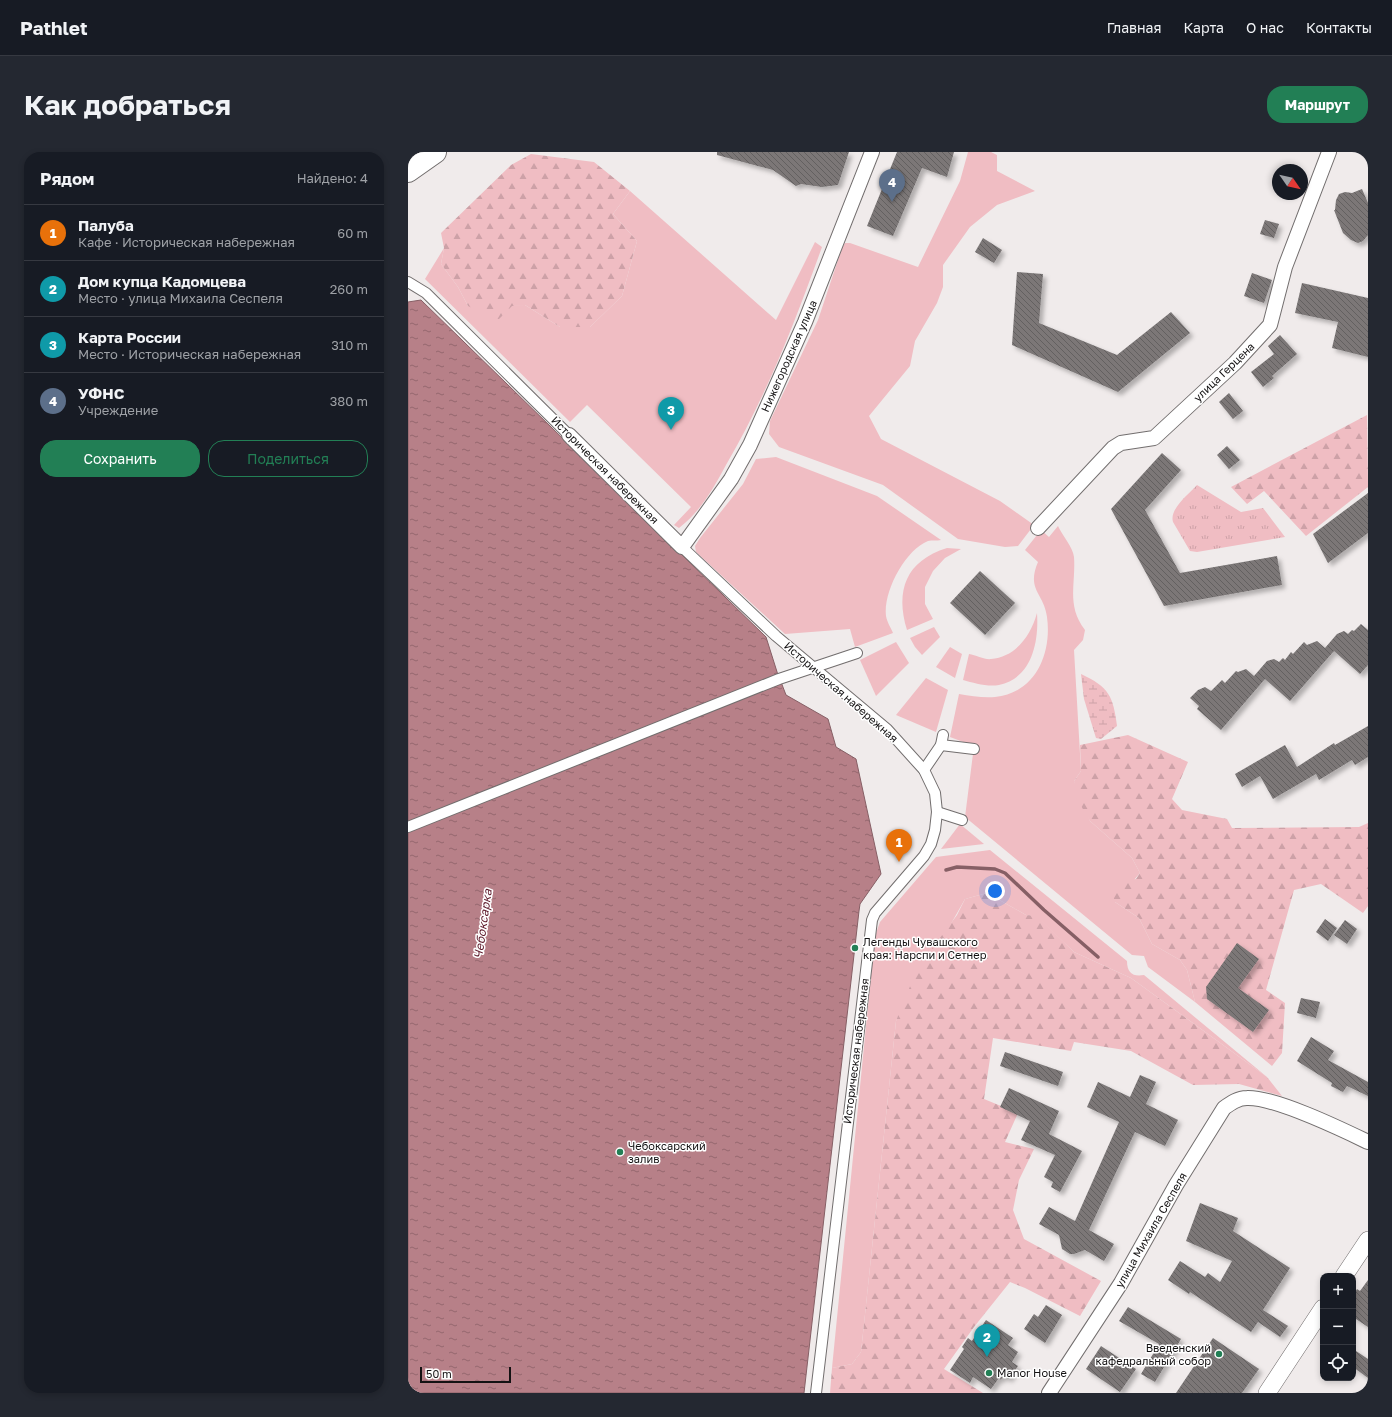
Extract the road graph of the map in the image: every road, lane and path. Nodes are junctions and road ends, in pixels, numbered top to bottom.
1 (435, 152) edge
2 (872, 152) edge
3 (1329, 152) edge
4 (408, 170) edge
5 (408, 282) edge
6 (569, 435) joint
7 (1038, 528) dead end
8 (682, 547) junction
9 (857, 653) dead end
10 (815, 668) junction
11 (943, 735) dead end
12 (941, 745) junction
13 (974, 749) dead end
14 (924, 770) junction
15 (938, 812) junction
16 (962, 820) dead end
17 (408, 827) edge
18 (1368, 1142) edge
19 (1368, 1240) edge
20 (1346, 1273) edge
21 (1322, 1309) edge
22 (816, 1393) edge
23 (1049, 1393) edge
24 (1267, 1393) edge

1 - 4 main road
2 - 8 street, Нижегородская улица
3 - 7 street, улица Герцена
5 - 6 street, Историческая набережная
6 - 8 street, Историческая набережная
8 - 10 street, Историческая набережная
9 - 10 street
10 - 14 street, Историческая набережная
10 - 17 street
11 - 12 street
12 - 13 street
12 - 14 street
14 - 15 street, Историческая набережная
15 - 16 street
15 - 22 street, Историческая набережная
18 - 23 street, улица Михаила Сеспеля
19 - 20 street
21 - 24 street

